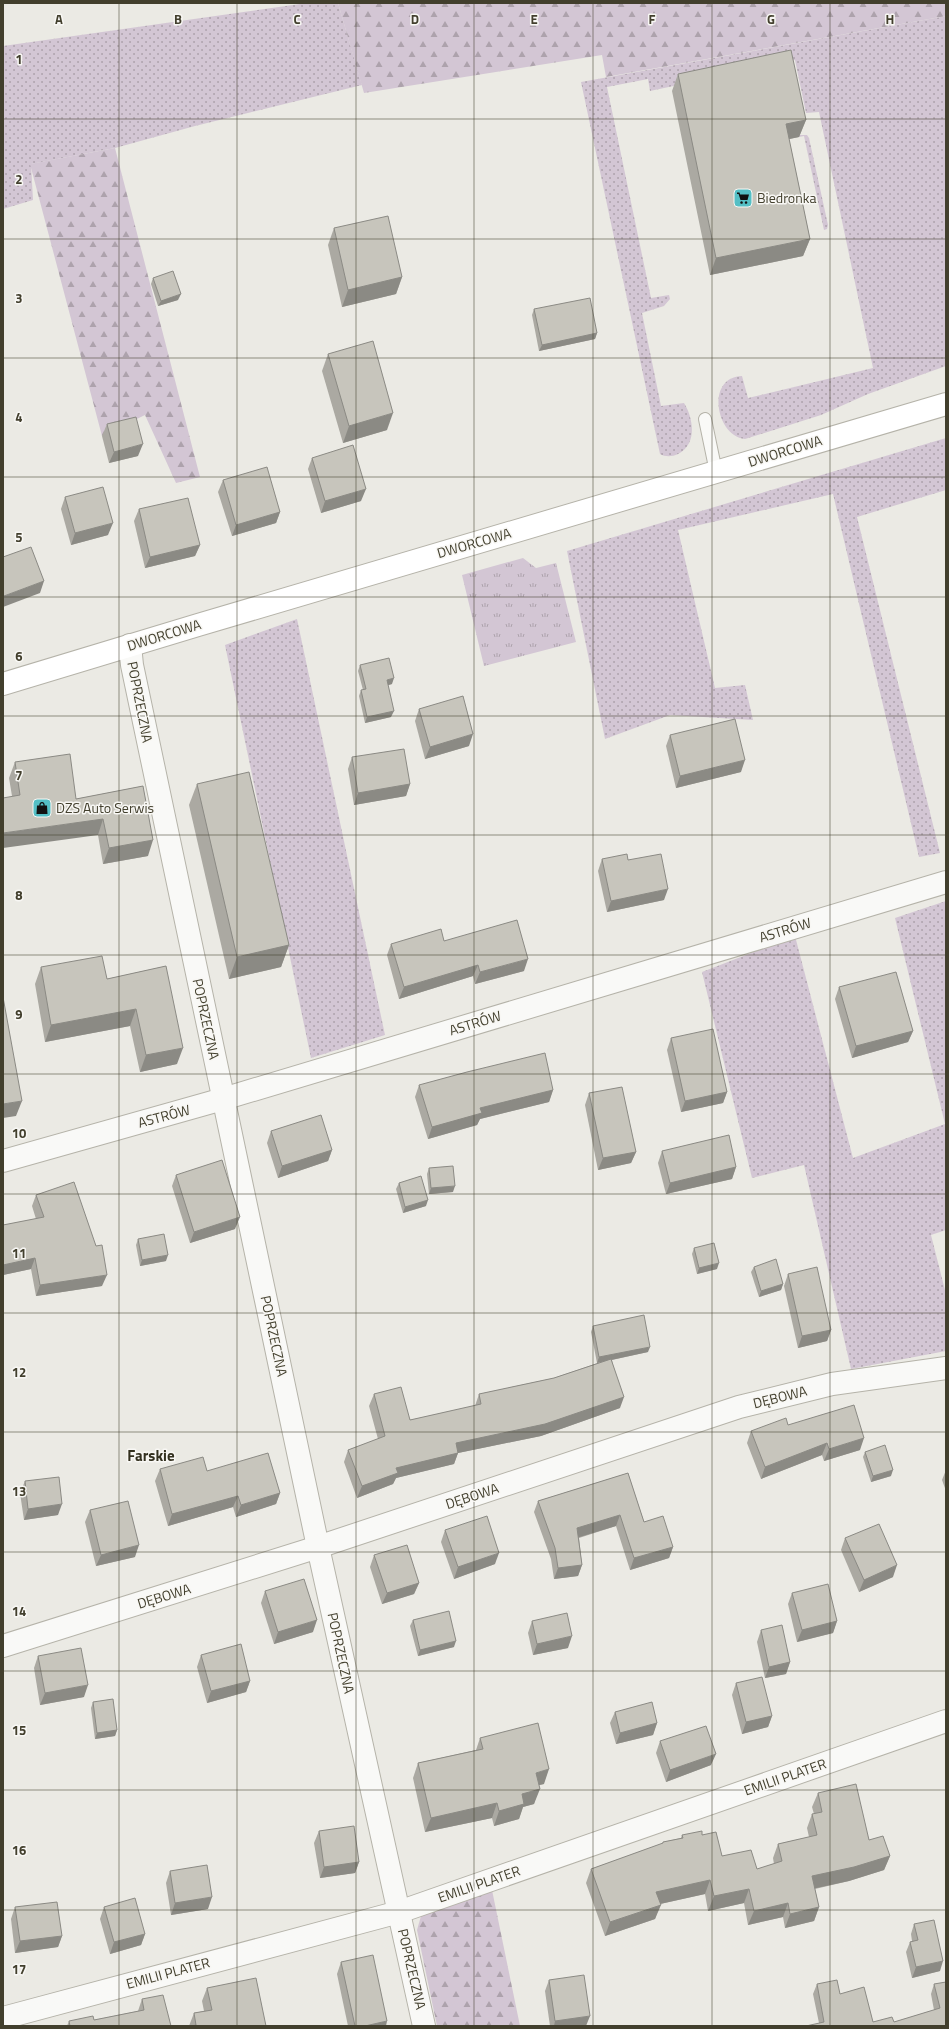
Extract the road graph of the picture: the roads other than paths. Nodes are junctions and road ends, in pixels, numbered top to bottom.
1 (946, 404) edge
2 (705, 418) dead end
3 (716, 472) junction
4 (130, 645) junction
5 (3, 684) edge
6 (946, 882) edge
7 (223, 1100) junction
8 (3, 1161) edge
9 (946, 1368) edge
10 (318, 1547) junction
11 (3, 1646) edge
12 (946, 1721) edge
13 (399, 1912) junction
14 (3, 2018) edge
15 (424, 2026) edge

1 - 3 main road, DWORCOWA
2 - 3 lane
3 - 4 main road, DWORCOWA
4 - 5 main road, DWORCOWA
4 - 7 street, POPRZECZNA
6 - 7 street, ASTRÓW
7 - 8 street, ASTRÓW
7 - 10 street, POPRZECZNA
9 - 10 street, DĘBOWA
10 - 11 street, DĘBOWA
10 - 13 street, POPRZECZNA
12 - 13 street, EMILII PLATER
13 - 14 street, EMILII PLATER
13 - 15 street, POPRZECZNA

